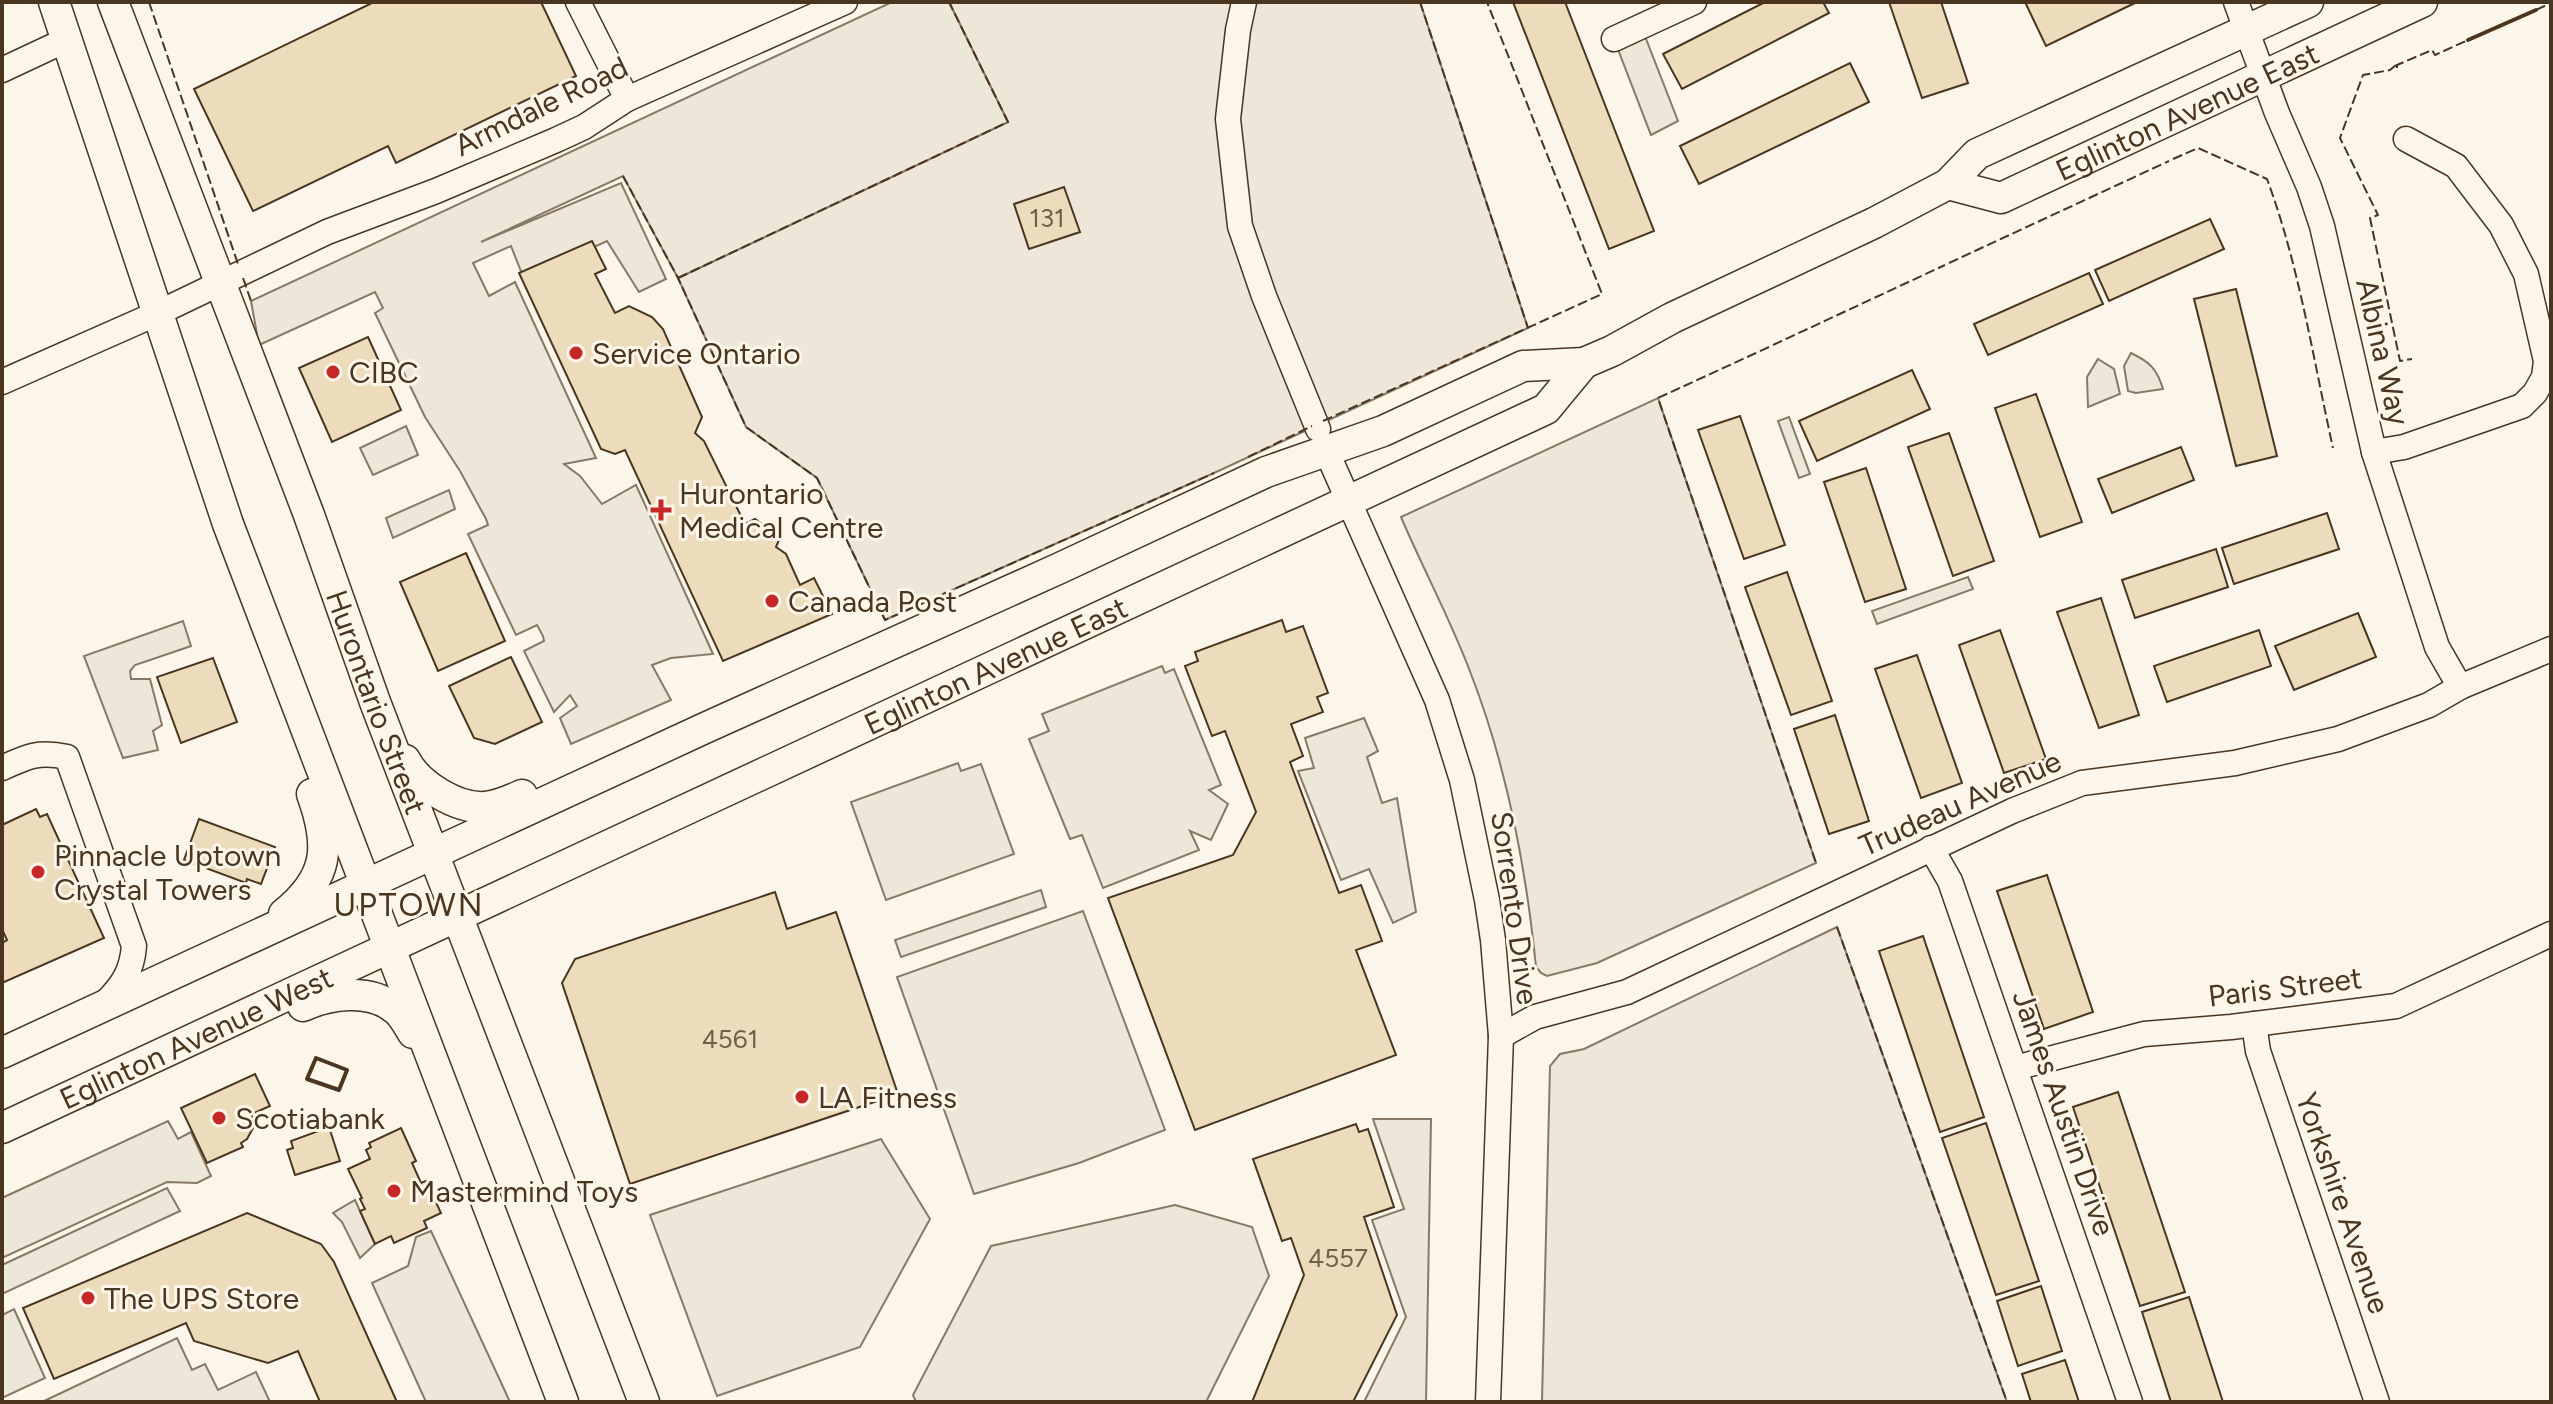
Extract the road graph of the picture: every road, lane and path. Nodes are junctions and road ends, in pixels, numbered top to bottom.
1 (54, 2) edge
2 (113, 2) edge
3 (578, 2) edge
4 (845, 2) edge
5 (1244, 2) edge
6 (1694, 2) edge
7 (2236, 2) edge
8 (2308, 2) edge
9 (2422, 2) edge
10 (2247, 30) junction
11 (1614, 39) dead end
12 (66, 40) junction
13 (2, 70) edge
14 (2263, 75) junction
15 (627, 99) junction
16 (2406, 139) dead end
17 (1948, 184) junction
18 (220, 283) junction
19 (158, 313) junction
20 (1584, 363) junction
21 (2, 382) edge
22 (1322, 440) junction
23 (2374, 452) junction
24 (1349, 501) junction
25 (2551, 649) edge
26 (2460, 687) junction
27 (375, 702) junction
28 (315, 750) junction
29 (2, 768) edge
30 (614, 770) junction
31 (1931, 848) junction
32 (433, 853) junction
33 (366, 884) junction
34 (458, 917) junction
35 (2551, 934) edge
36 (257, 935) junction
37 (390, 948) junction
38 (101, 1007) junction
39 (2254, 1024) junction
40 (208, 1032) junction
41 (1501, 1036) junction
42 (2, 1053) edge
43 (2015, 1068) junction
44 (441, 1084) junction
45 (2, 1128) edge
46 (563, 1402) edge
47 (644, 1402) edge
48 (1488, 1402) edge
49 (2130, 1402) edge
50 (2377, 1402) edge

1 - 12 main road
2 - 18 main road, Hurontario Street
3 - 15 street
4 - 15 street, Armdale Road
5 - 22 street, Sorrento Drive
6 - 11 street
7 - 10 street, Albina Way
8 - 10 main road, Eglinton Avenue East
9 - 14 main road, Eglinton Avenue East
10 - 14 street, Albina Way
10 - 17 main road, Eglinton Avenue East
12 - 13 street
12 - 19 main road
14 - 17 main road, Eglinton Avenue East
14 - 23 street, Albina Way
15 - 18 street, Armdale Road
16 - 23 street
17 - 20 main road, Eglinton Avenue East
18 - 19 street, Armdale Road
18 - 27 main road, Hurontario Street
19 - 21 street, Armdale Road
19 - 28 main road
20 - 22 main road, Eglinton Avenue East
20 - 24 main road, Eglinton Avenue East
22 - 24 street, Sorrento Drive
22 - 30 main road, Eglinton Avenue East
23 - 26 street, Albina Way
24 - 34 main road, Eglinton Avenue East
24 - 41 street, Sorrento Drive
25 - 26 street, Trudeau Avenue
26 - 31 street, Trudeau Avenue
27 - 30 main road
27 - 32 main road, Hurontario Street
28 - 33 main road
28 - 36 main road
29 - 38 street
30 - 32 main road, Eglinton Avenue East
31 - 41 street, Trudeau Avenue
31 - 43 street, James Austin Drive
32 - 33 main road
32 - 34 main road, Hurontario Street
33 - 36 main road
33 - 37 main road
34 - 37 main road, Eglinton Avenue East
34 - 47 main road, Hurontario Street
35 - 39 street, Paris Street
36 - 38 main road
37 - 40 main road, Eglinton Avenue West
37 - 44 main road
38 - 42 main road
39 - 43 street, Paris Street
39 - 50 street, Yorkshire Avenue
40 - 44 main road
40 - 45 main road, Eglinton Avenue West
41 - 48 street, Sorrento Drive
43 - 49 street, James Austin Drive
44 - 46 main road

